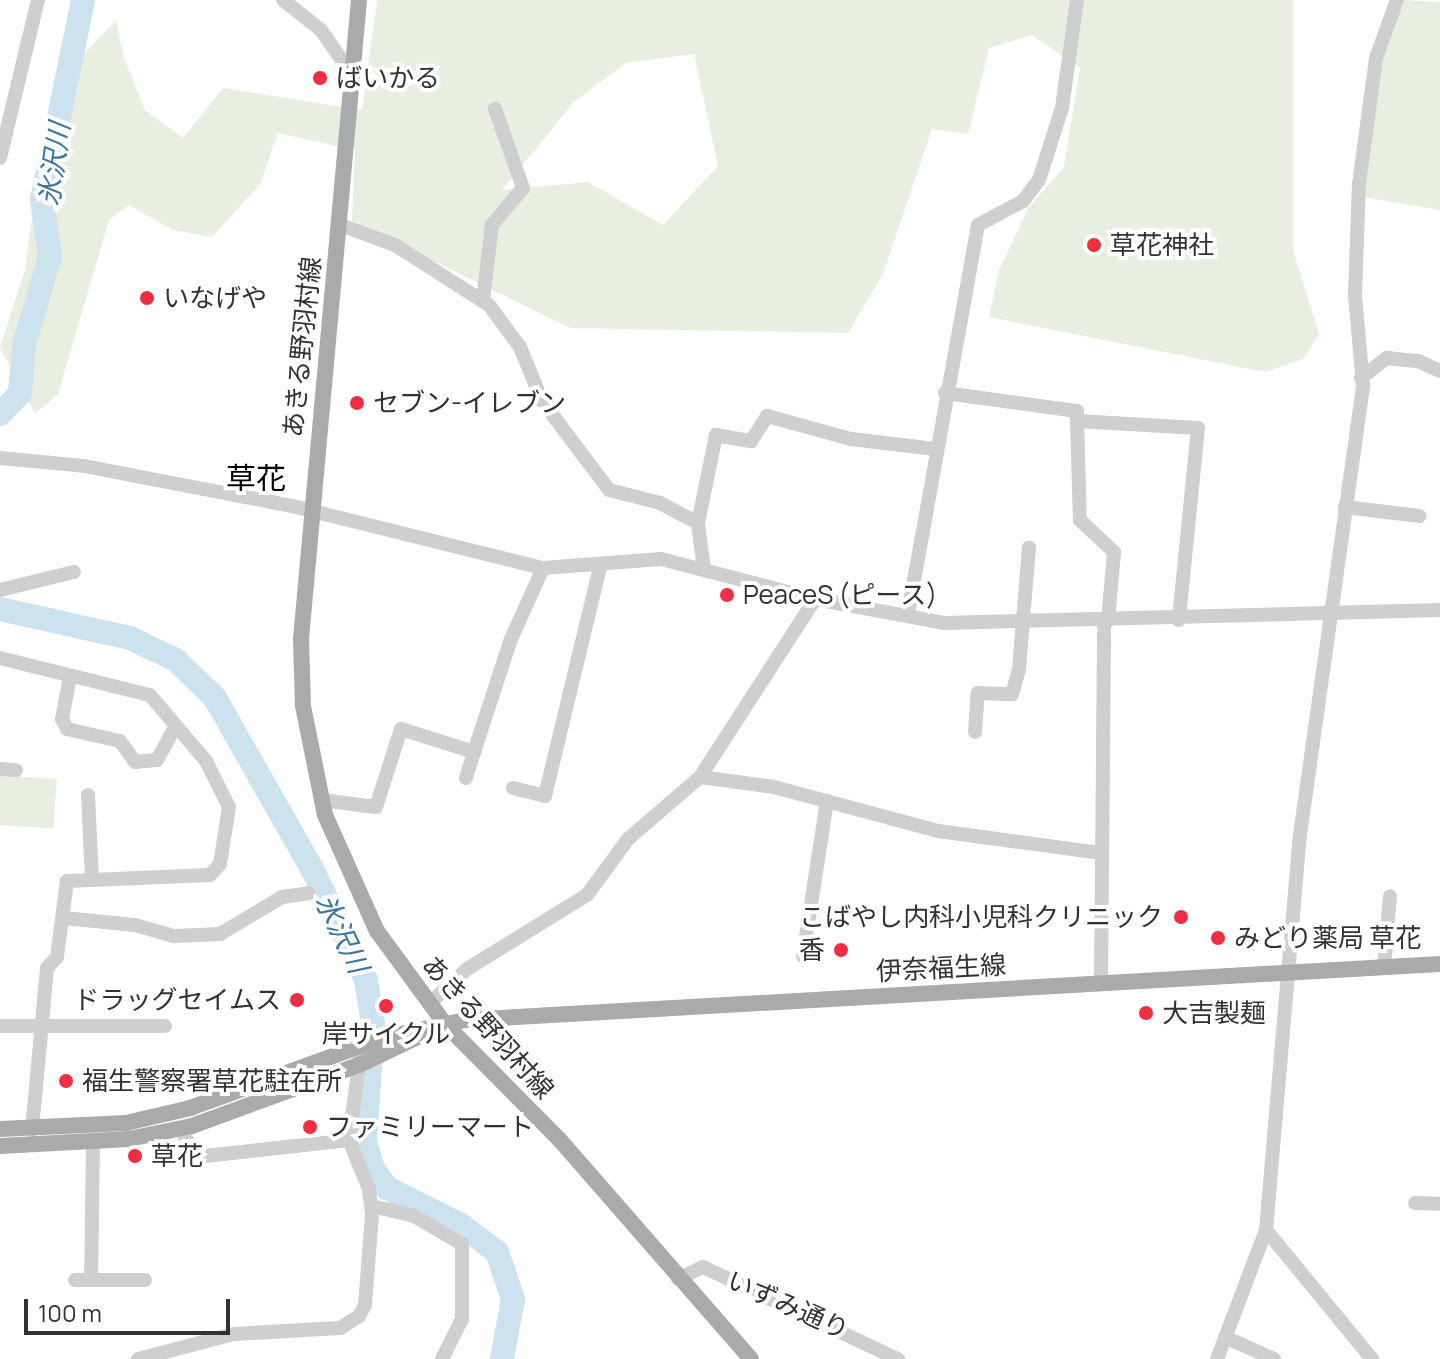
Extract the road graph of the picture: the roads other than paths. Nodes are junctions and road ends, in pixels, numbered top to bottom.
1 (38, 0) edge
2 (283, 0) edge
3 (359, 0) edge
4 (1077, 0) edge
5 (1397, 0) edge
6 (352, 75) junction
7 (495, 109) dead end
8 (0, 158) edge
9 (338, 224) junction
10 (483, 300) junction
11 (1440, 371) edge
12 (1361, 378) junction
13 (945, 393) junction
14 (1077, 421) junction
15 (935, 449) junction
16 (0, 458) edge
17 (1345, 507) junction
18 (312, 511) junction
19 (1419, 516) dead end
20 (698, 523) junction
21 (1029, 547) dead end
22 (600, 567) junction
23 (543, 568) junction
24 (704, 570) junction
25 (74, 572) dead end
26 (0, 590) edge
27 (815, 599) junction
28 (1440, 610) edge
29 (908, 614) junction
30 (1330, 615) junction
31 (1179, 620) junction
32 (1106, 621) junction
33 (1022, 624) junction
34 (0, 658) edge
35 (70, 677) junction
36 (176, 726) junction
37 (975, 732) dead end
38 (474, 752) junction
39 (0, 769) edge
40 (16, 770) dead end
41 (700, 777) junction
42 (466, 778) dead end
43 (513, 788) dead end
44 (88, 795) dead end
45 (321, 800) junction
46 (827, 801) junction
47 (1100, 853) junction
48 (92, 880) junction
49 (309, 893) dead end
50 (1390, 896) dead end
51 (64, 918) junction
52 (803, 956) dead end
53 (1440, 964) edge
54 (1384, 967) junction
55 (1287, 972) junction
56 (1101, 983) junction
57 (431, 1002) junction
58 (45, 1024) junction
59 (445, 1024) junction
60 (0, 1026) edge
61 (165, 1026) dead end
62 (373, 1045) junction
63 (361, 1064) junction
64 (0, 1129) edge
65 (32, 1129) junction
66 (181, 1129) junction
67 (349, 1140) junction
68 (93, 1142) junction
69 (0, 1146) edge
70 (1415, 1203) dead end
71 (1440, 1204) edge
72 (372, 1206) junction
73 (1266, 1230) junction
74 (678, 1279) junction
75 (75, 1280) dead end
76 (91, 1280) junction
77 (145, 1280) dead end
78 (1225, 1337) junction
79 (1360, 1344) junction
80 (162, 1356) edge
81 (138, 1359) edge
82 (442, 1359) edge
83 (751, 1359) edge
84 (898, 1359) edge
85 (1217, 1359) edge
86 (1274, 1359) edge
87 (1353, 1359) edge
88 (1372, 1359) edge

1 - 8 street
2 - 6 street
3 - 6 main road, あきる野羽村線
4 - 13 street
5 - 12 street
6 - 9 main road, あきる野羽村線
7 - 10 street
9 - 10 street
9 - 18 main road, あきる野羽村線
10 - 20 street
11 - 12 street
12 - 17 street
13 - 14 street
13 - 15 street
14 - 31 street
14 - 32 street
15 - 20 street
15 - 29 street
16 - 18 street
17 - 19 street
17 - 30 street
18 - 23 street
18 - 45 main road, あきる野羽村線
20 - 24 street
21 - 33 street
22 - 23 street
22 - 24 street
22 - 43 street
23 - 38 street
24 - 27 street
25 - 26 street
27 - 29 street
27 - 41 street
28 - 30 street
29 - 33 street
30 - 31 street
30 - 55 street
31 - 32 street
32 - 33 street
32 - 47 street
33 - 37 street
34 - 35 street
35 - 36 street
35 - 36 street
36 - 48 street
38 - 42 street
38 - 45 street
39 - 40 street
41 - 46 street
41 - 57 street
44 - 48 street
45 - 57 main road, あきる野羽村線
46 - 47 street
46 - 52 street
47 - 56 street
48 - 51 street
49 - 51 street
50 - 54 street
51 - 58 street
53 - 54 main road, 伊奈福生線
54 - 55 main road, 伊奈福生線
55 - 56 main road, 伊奈福生線
55 - 73 street
56 - 59 main road, 伊奈福生線
57 - 59 main road, あきる野羽村線
58 - 60 street
58 - 61 street
58 - 65 street
59 - 62 main road, 伊奈福生線
59 - 74 main road, あきる野羽村線
62 - 63 main road, 伊奈福生線
62 - 65 main road, 伊奈福生線
63 - 66 main road, 伊奈福生線
63 - 67 street
64 - 65 main road, 伊奈福生線
66 - 67 street
66 - 68 main road, 伊奈福生線
67 - 72 street
68 - 69 main road, 伊奈福生線
68 - 76 street
70 - 71 street
72 - 80 street
72 - 82 street
73 - 78 street
73 - 79 street
74 - 83 main road, あきる野羽村線
74 - 84 street, いずみ通り
75 - 76 street
76 - 77 street
78 - 85 street
78 - 86 street
79 - 87 street
79 - 88 street
80 - 81 street

